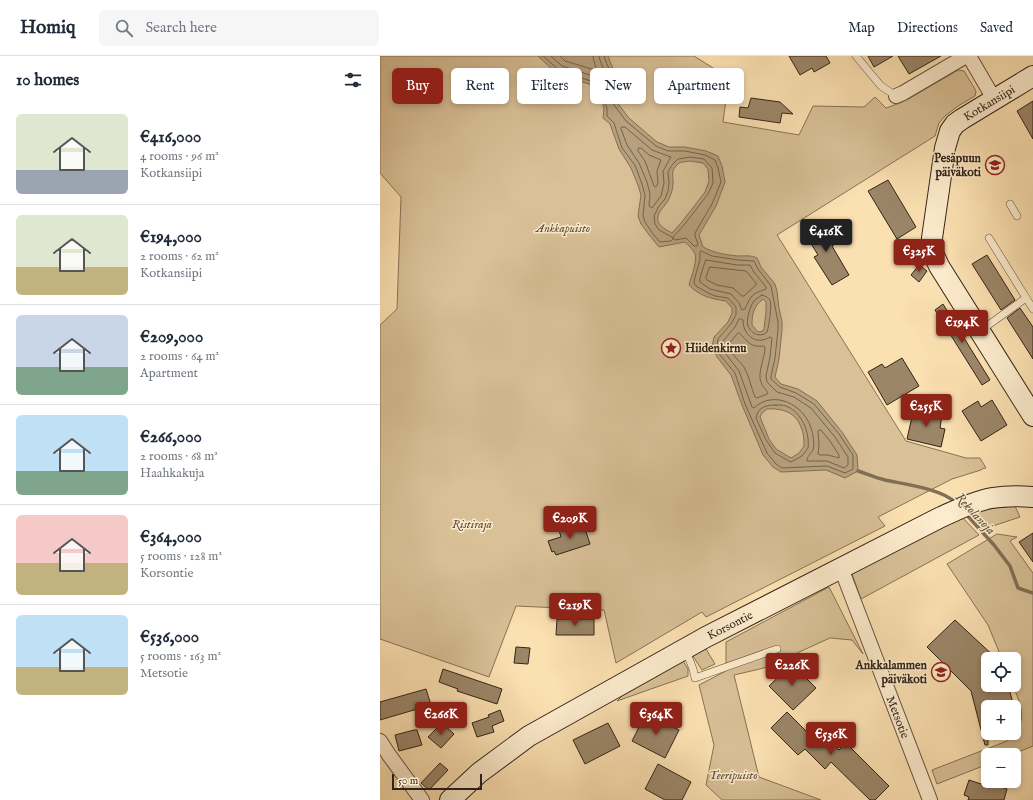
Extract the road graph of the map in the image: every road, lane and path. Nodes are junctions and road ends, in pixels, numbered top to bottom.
1 (856, 56) edge
2 (968, 56) edge
3 (1033, 76) edge
4 (896, 96) joint
5 (994, 99) junction
6 (1010, 204) dead end
7 (1017, 216) dead end
8 (989, 238) dead end
9 (1026, 298) junction
10 (1033, 309) edge
11 (987, 326) dead end
12 (1033, 416) edge
13 (1033, 497) edge
14 (840, 568) junction
15 (685, 649) junction
16 (777, 649) dead end
17 (380, 741) edge
18 (457, 798) edge
19 (422, 800) edge
20 (930, 800) edge

1 - 4 lane
2 - 4 street
2 - 5 street
3 - 5 main road, Kotkansiipi
5 - 12 main road, Kotkansiipi
6 - 7 lane
8 - 9 lane
9 - 10 lane
9 - 11 lane
13 - 14 main road, Korsontie
14 - 15 main road, Korsontie
14 - 20 street, Metsotie
15 - 16 lane
15 - 18 main road, Korsontie
17 - 19 street

